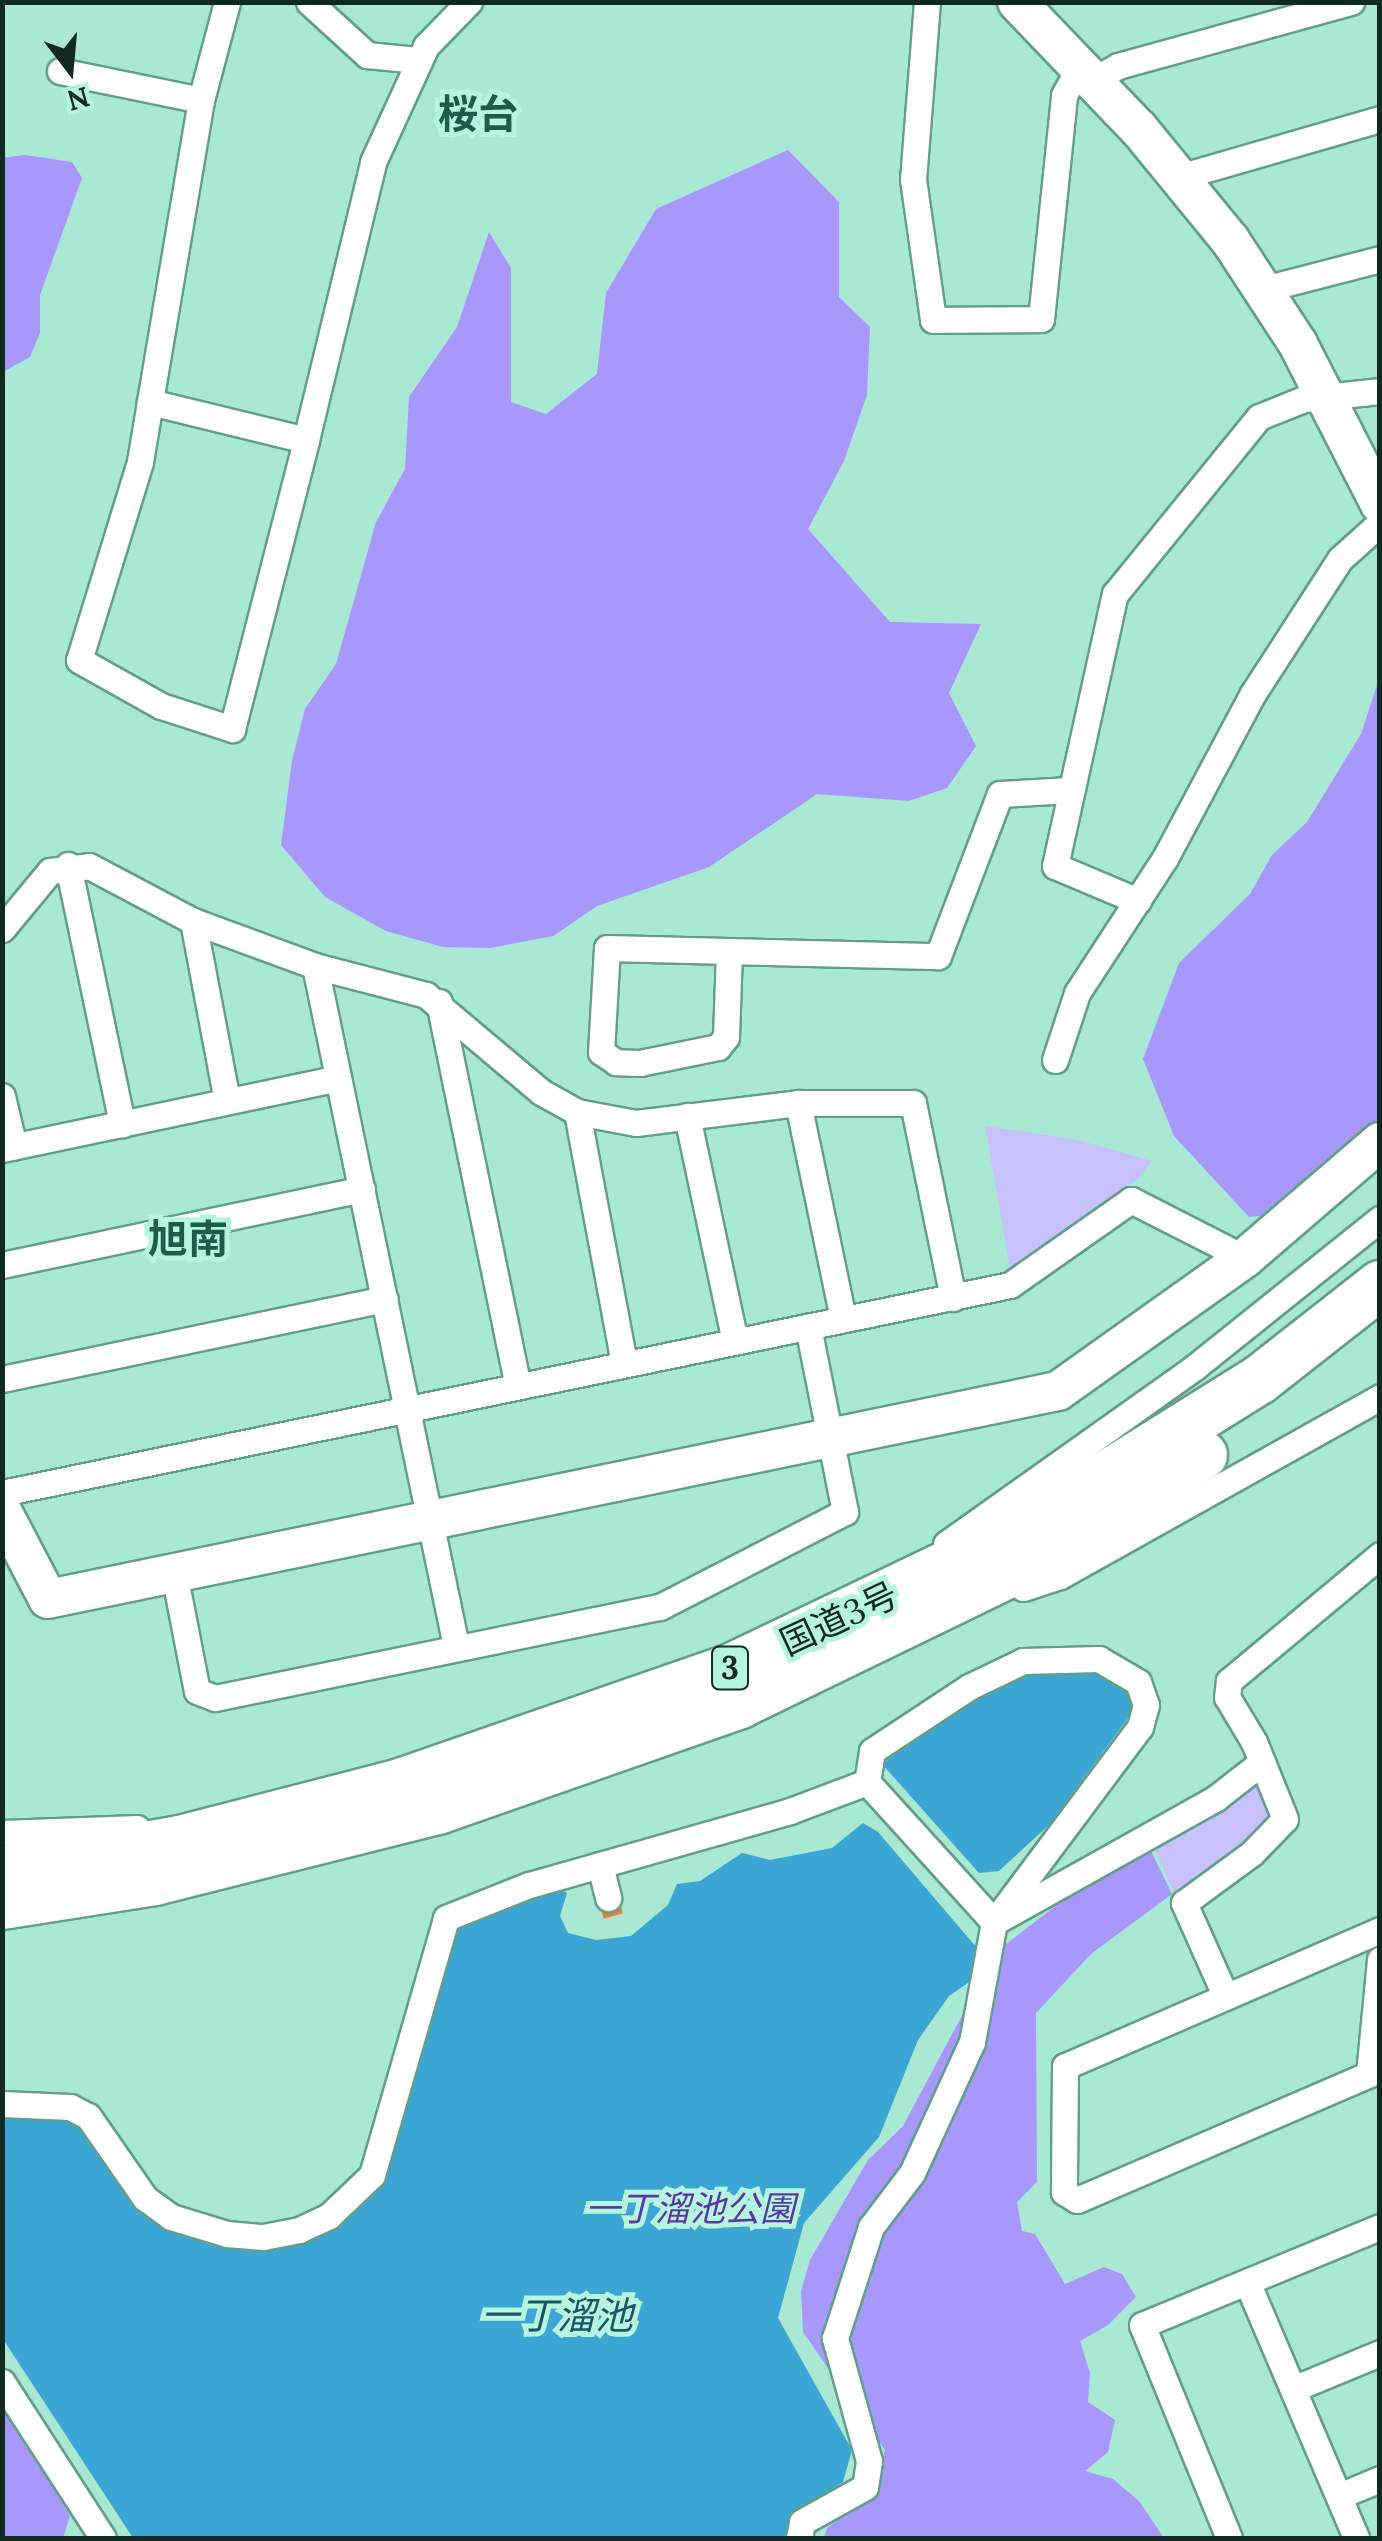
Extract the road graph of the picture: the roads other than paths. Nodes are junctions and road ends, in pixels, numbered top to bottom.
1 (227, 2) edge
2 (309, 2) edge
3 (468, 2) edge
4 (927, 2) edge
5 (1017, 2) edge
6 (1350, 2) edge
7 (418, 60) junction
8 (60, 71) dead end
9 (1087, 73) junction
10 (201, 100) junction
11 (1380, 119) edge
12 (1179, 177) junction
13 (1380, 258) edge
14 (1264, 289) junction
15 (1380, 391) edge
16 (1330, 399) junction
17 (150, 402) junction
18 (306, 440) junction
19 (1380, 504) edge
20 (1380, 524) edge
21 (1070, 790) junction
22 (68, 865) junction
23 (1138, 902) junction
24 (193, 921) junction
25 (2, 929) edge
26 (730, 951) junction
27 (315, 966) junction
28 (439, 1002) junction
29 (1055, 1060) dead end
30 (338, 1078) junction
31 (2, 1096) edge
32 (227, 1101) junction
33 (798, 1103) junction
34 (577, 1112) junction
35 (687, 1116) junction
36 (122, 1124) junction
37 (1380, 1142) edge
38 (8, 1148) edge
39 (362, 1189) junction
40 (1380, 1220) edge
41 (1245, 1258) junction
42 (2, 1265) edge
43 (1380, 1286) edge
44 (953, 1298) junction
45 (385, 1299) junction
46 (843, 1320) junction
47 (808, 1327) junction
48 (1380, 1327) edge
49 (735, 1341) junction
50 (624, 1364) junction
51 (2, 1379) edge
52 (518, 1386) junction
53 (1380, 1398) edge
54 (408, 1410) junction
55 (829, 1438) junction
56 (2, 1493) edge
57 (2, 1511) edge
58 (432, 1521) junction
59 (1380, 1556) edge
60 (174, 1573) junction
61 (912, 1625) junction
62 (456, 1646) junction
63 (729, 1668) junction
64 (1262, 1762) junction
65 (867, 1782) junction
66 (2, 1833) edge
67 (186, 1838) junction
68 (600, 1865) junction
69 (2, 1871) edge
70 (608, 1898) dead end
71 (2, 1906) edge
72 (994, 1922) junction
73 (1380, 1930) edge
74 (1380, 1960) edge
75 (1225, 1995) junction
76 (2, 2104) edge
77 (1380, 2227) edge
78 (1247, 2282) junction
79 (1380, 2352) edge
80 (2, 2382) edge
81 (1293, 2389) junction
82 (1380, 2479) edge
83 (1339, 2496) junction
84 (103, 2538) edge
85 (799, 2538) edge
86 (1229, 2538) edge
87 (1356, 2538) edge

1 - 10 street
2 - 7 street
3 - 7 street
4 - 9 street
5 - 9 street
6 - 9 street
7 - 18 street
8 - 10 street
9 - 12 street
10 - 17 street
11 - 12 street
12 - 14 street
13 - 14 street
14 - 16 street
15 - 16 street
16 - 19 street
16 - 21 street
17 - 18 street
17 - 18 street
20 - 23 street
21 - 23 street
21 - 26 street
22 - 24 street
22 - 25 street
22 - 36 street
23 - 29 street
24 - 27 street
24 - 32 street
26 - 26 street
27 - 28 street
27 - 30 street
28 - 34 street
28 - 52 street
30 - 32 street
30 - 39 street
31 - 38 street
32 - 36 street
33 - 35 street
33 - 44 street
33 - 46 street
34 - 35 street
34 - 50 street
35 - 49 street
36 - 38 street
37 - 41 street
39 - 42 street
39 - 45 street
40 - 63 street
41 - 44 street
41 - 55 street
43 - 63 highway, 国道3号 / 3
44 - 46 street
45 - 51 street
45 - 54 street
46 - 47 street
47 - 49 street
47 - 55 street
48 - 61 highway, 国道3号 / 3
49 - 50 street
50 - 52 street
52 - 54 street
53 - 61 street
54 - 56 street
54 - 58 street
55 - 58 street
55 - 62 street
57 - 60 street
58 - 60 street
58 - 62 street
59 - 64 street
60 - 62 street
61 - 71 highway, 国道3号 / 3
63 - 67 highway, 国道3号 / 3
64 - 72 street
64 - 75 street
65 - 68 street
65 - 72 street
65 - 72 street
66 - 67 street
67 - 69 highway, 国道3号 / 3
68 - 70 street
68 - 76 street
72 - 85 street
73 - 75 street
74 - 75 street
77 - 78 street
78 - 81 street
78 - 86 street
79 - 81 street
80 - 84 street
81 - 83 street
82 - 83 street
83 - 87 street

